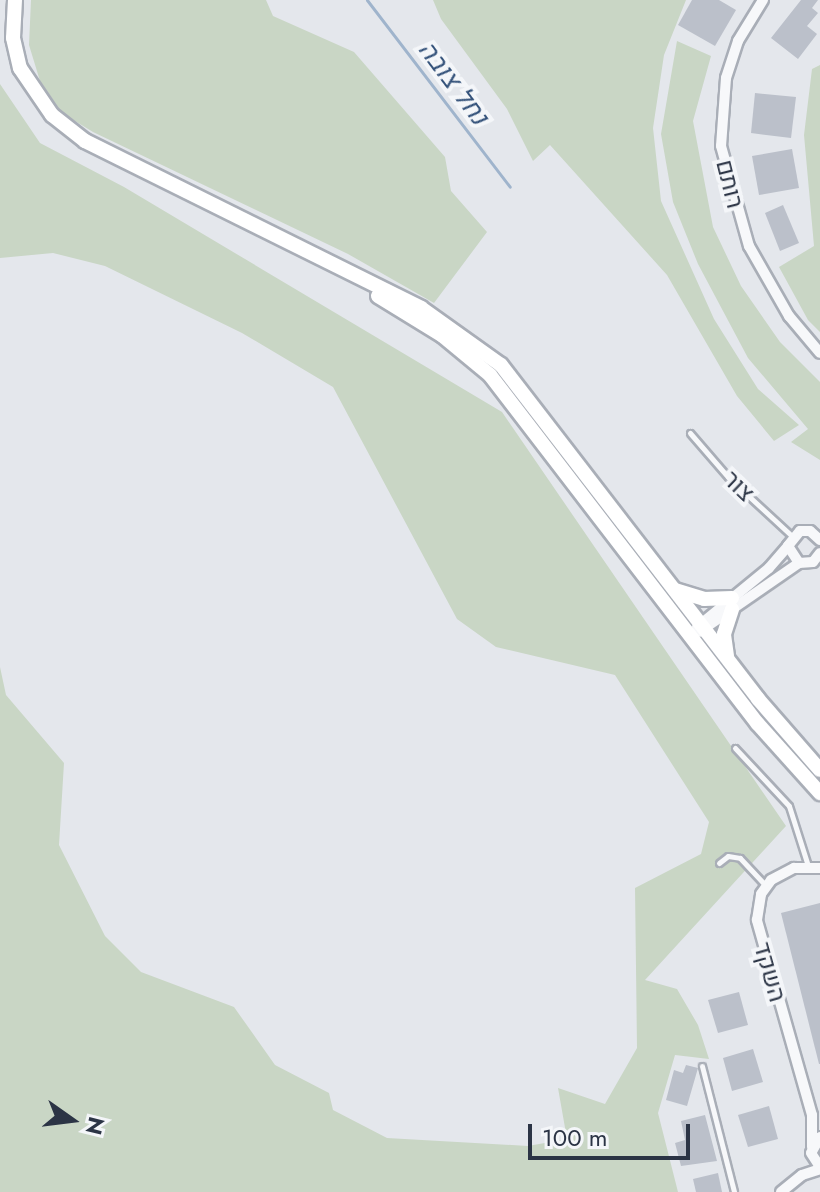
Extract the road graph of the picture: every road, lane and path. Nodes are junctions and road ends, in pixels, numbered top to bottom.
1 (15, 0) edge
2 (763, 0) edge
3 (293, 242) junction
4 (820, 353) edge
5 (690, 433) dead end
6 (818, 531) edge
7 (790, 541) junction
8 (819, 558) edge
9 (799, 563) junction
10 (675, 590) junction
11 (732, 603) junction
12 (703, 626) junction
13 (690, 636) junction
14 (729, 661) junction
15 (735, 748) dead end
16 (820, 770) edge
17 (820, 793) edge
18 (719, 863) dead end
19 (814, 867) edge
20 (766, 886) junction
21 (702, 1066) dead end
22 (812, 1115) junction
23 (820, 1124) edge
24 (820, 1137) edge
25 (811, 1150) junction
26 (820, 1168) edge
27 (792, 1182) junction
28 (734, 1192) edge
29 (781, 1192) edge

1 - 3 main road
2 - 4 street, רותם
3 - 10 main road
3 - 13 main road
5 - 7 lane, צור
6 - 7 street
7 - 9 street
7 - 11 street
8 - 9 street
9 - 11 street
10 - 11 main road
10 - 12 main road
11 - 12 street
11 - 14 main road
12 - 13 street
12 - 14 main road
13 - 17 main road
14 - 16 main road
15 - 19 lane
18 - 20 lane
19 - 20 street
20 - 22 street, השקד
21 - 28 lane
22 - 23 street, השקד
22 - 25 street, השקד
24 - 25 street
25 - 26 street
25 - 27 street
26 - 27 street
27 - 29 street

